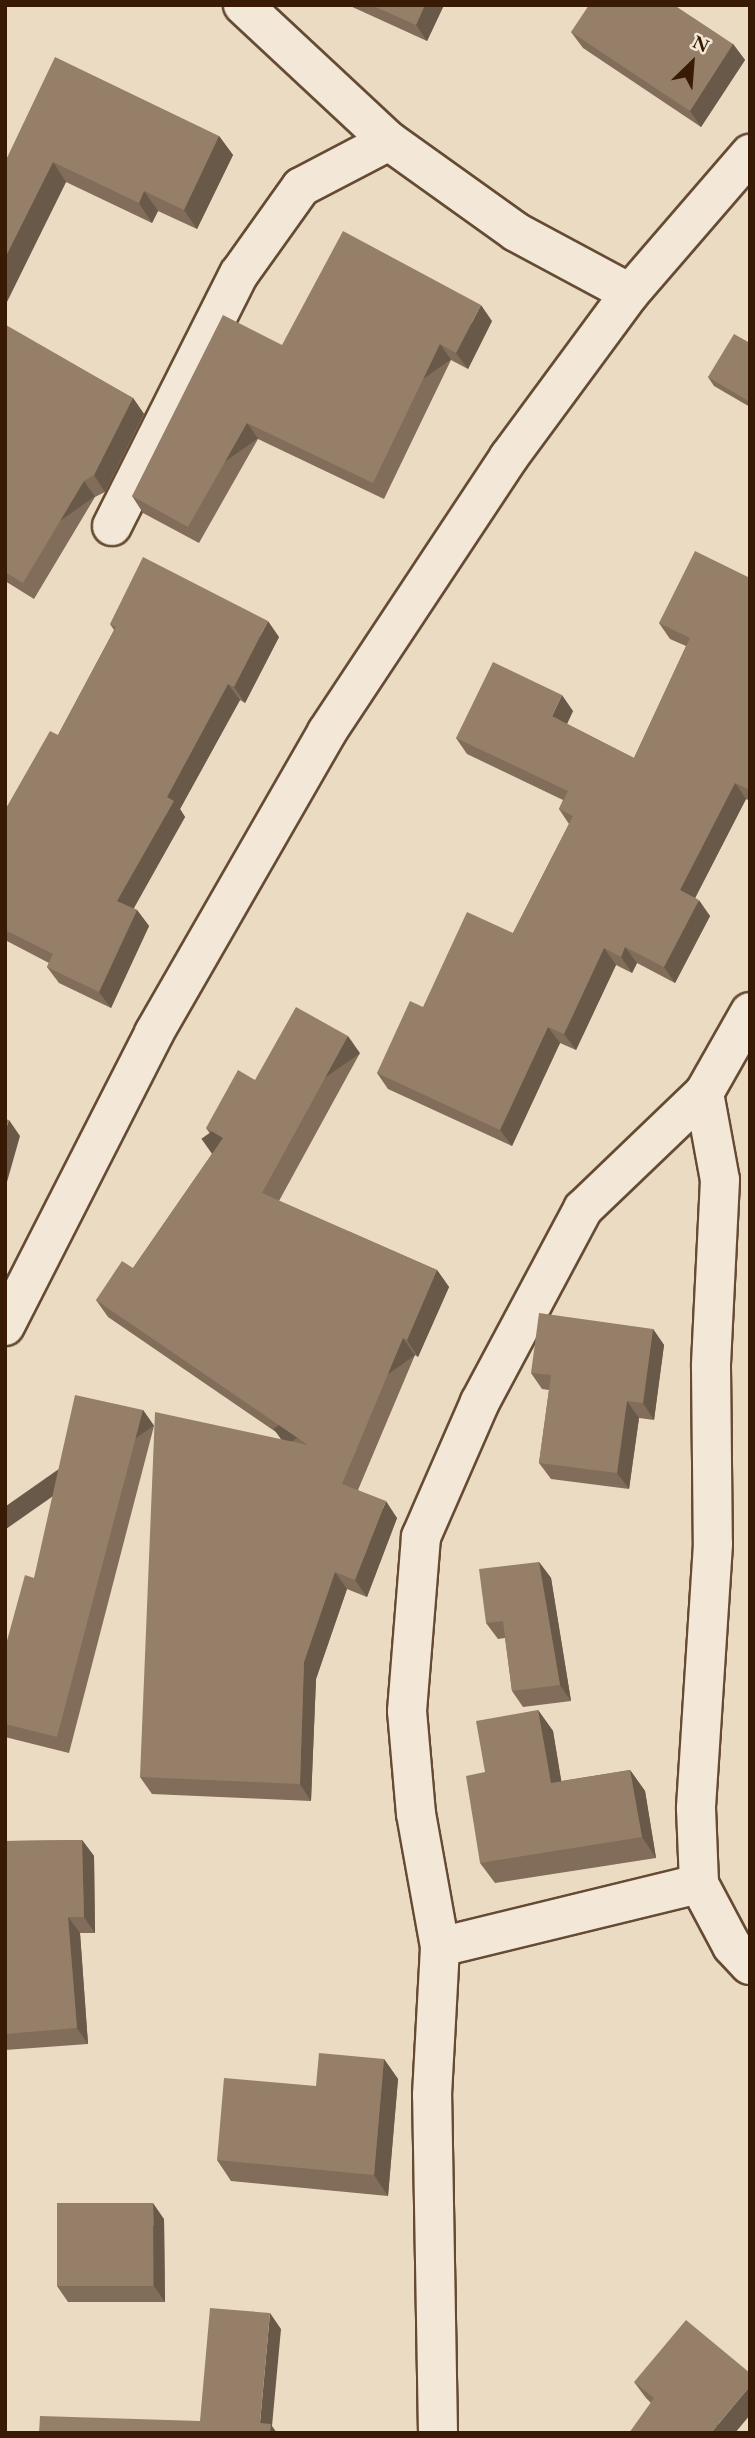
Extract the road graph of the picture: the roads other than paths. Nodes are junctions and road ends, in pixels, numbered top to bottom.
1 (243, 5) edge
2 (389, 141) junction
3 (750, 154) edge
4 (630, 293) junction
5 (112, 526) dead end
6 (750, 1012) edge
7 (704, 1093) junction
8 (5, 1326) edge
9 (699, 1884) junction
10 (440, 1947) junction
11 (750, 1965) edge
12 (438, 2433) edge

1 - 2 street
2 - 4 street
2 - 5 street
3 - 4 street
4 - 8 street
6 - 7 street
7 - 9 street
7 - 10 street
9 - 10 street
9 - 11 street
10 - 12 street

